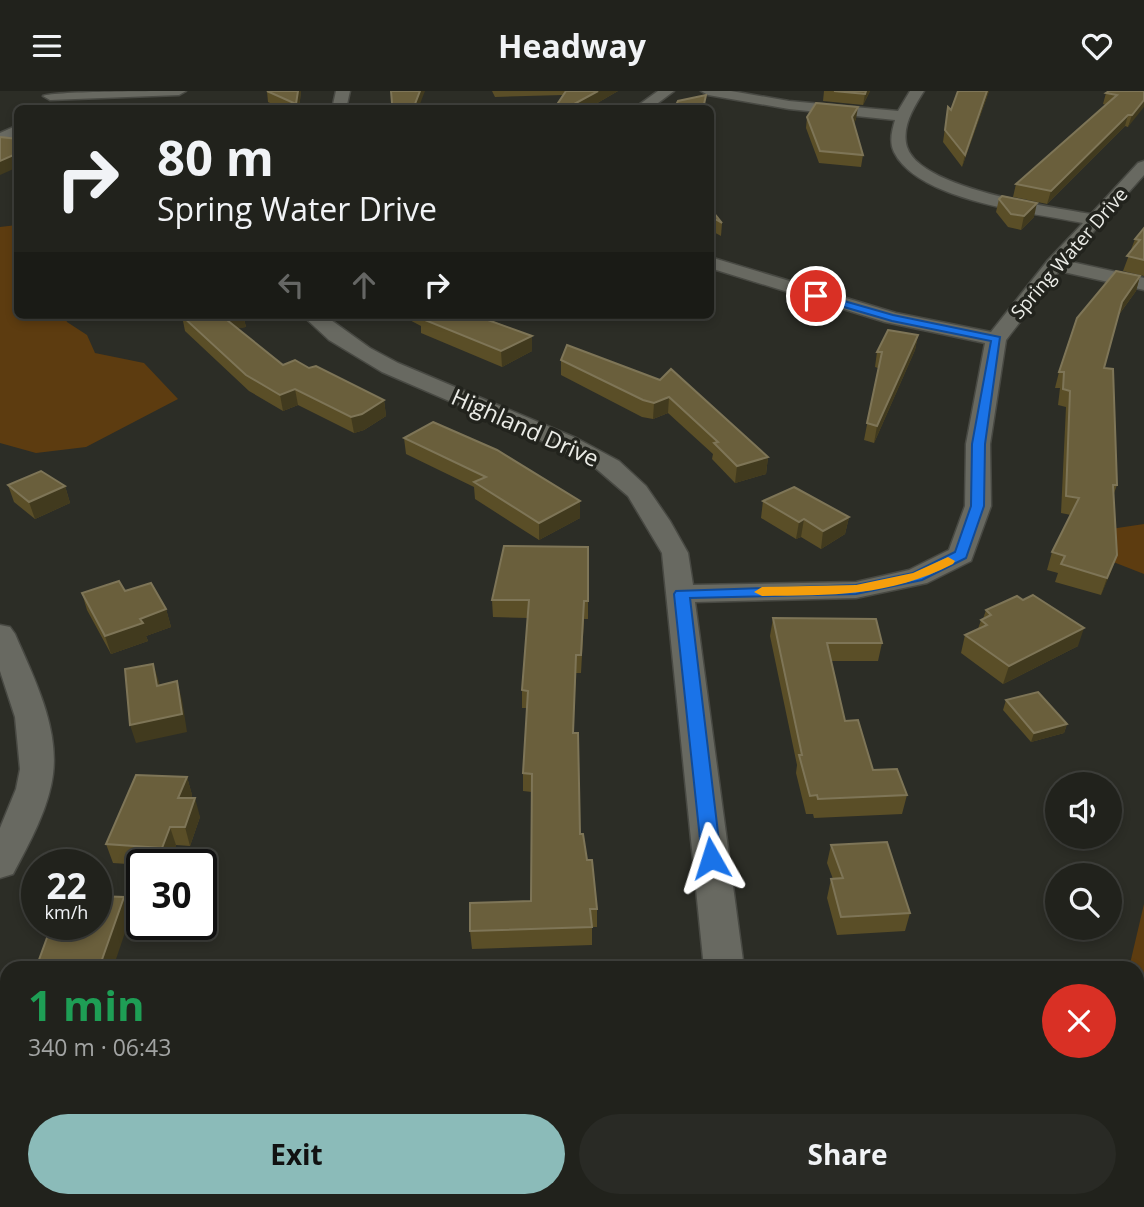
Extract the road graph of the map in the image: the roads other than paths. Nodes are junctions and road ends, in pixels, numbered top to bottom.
1 (179, 91) edge
2 (667, 91) edge
3 (708, 91) edge
4 (917, 91) edge
5 (52, 93) edge
6 (646, 105) edge
7 (901, 117) junction
8 (1144, 166) edge
9 (1096, 220) junction
10 (714, 264) edge
11 (1055, 264) junction
12 (1144, 284) edge
13 (316, 319) edge
14 (996, 339) junction
15 (682, 594) junction
16 (0, 634) edge
17 (0, 865) edge
18 (723, 961) edge

1 - 5 street
2 - 6 street
3 - 7 street
4 - 7 street
7 - 9 street
8 - 9 street, Spring Water Drive
9 - 11 street, Spring Water Drive
10 - 14 street
11 - 12 street
11 - 14 street, Spring Water Drive
13 - 15 street, Highland Drive
14 - 15 street, Spring Water Drive
15 - 18 street, Highland Drive
16 - 17 street

